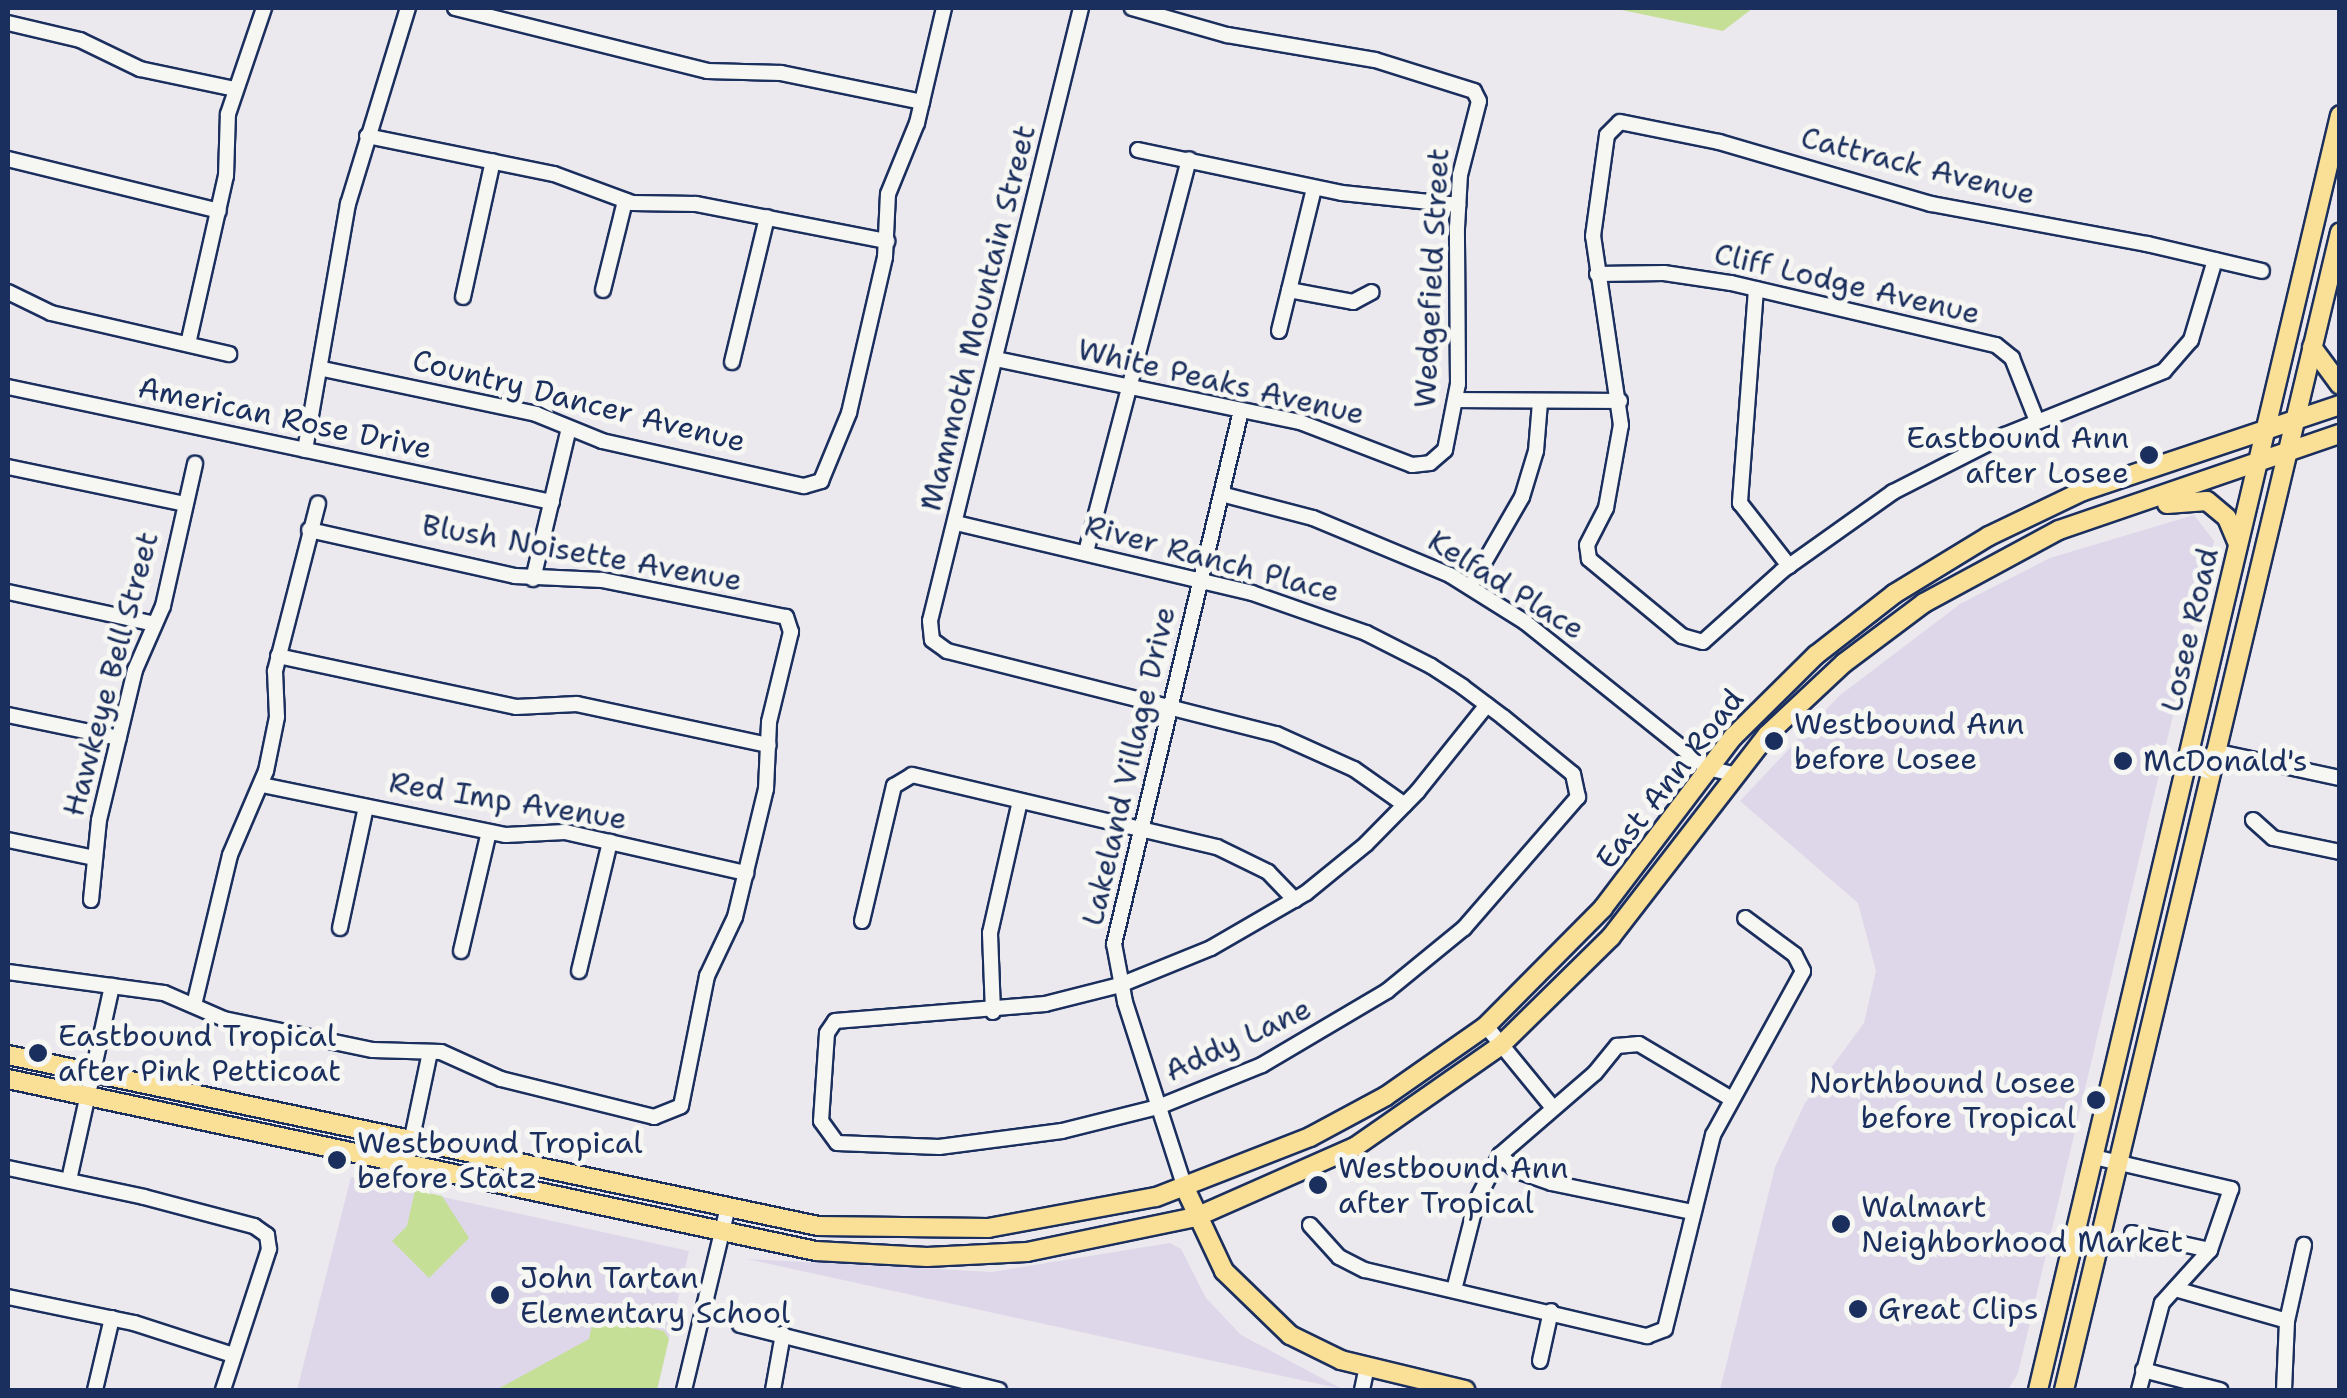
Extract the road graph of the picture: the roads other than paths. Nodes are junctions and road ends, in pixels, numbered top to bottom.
1 (264, 8) edge
2 (408, 8) edge
3 (454, 8) edge
4 (944, 8) edge
5 (1081, 8) edge
6 (1132, 8) edge
7 (8, 23) edge
8 (235, 89) junction
9 (922, 102) junction
10 (2340, 115) edge
11 (367, 136) junction
12 (1138, 150) dead end
13 (1188, 159) junction
14 (8, 160) edge
15 (494, 162) junction
16 (1314, 188) junction
17 (624, 202) junction
18 (1458, 205) junction
19 (218, 211) junction
20 (767, 217) junction
21 (2340, 232) edge
22 (887, 241) junction
23 (2215, 260) junction
24 (2262, 270) dead end
25 (1598, 274) junction
26 (1756, 288) junction
27 (603, 290) dead end
28 (1289, 290) junction
29 (8, 292) edge
30 (1372, 292) dead end
31 (463, 298) dead end
32 (1279, 331) dead end
33 (188, 344) junction
34 (2312, 347) junction
35 (229, 354) dead end
36 (996, 358) junction
37 (732, 362) dead end
38 (323, 368) junction
39 (2340, 384) edge
40 (8, 387) edge
41 (1132, 389) junction
42 (1456, 400) junction
43 (1620, 401) junction
44 (1540, 402) junction
45 (2340, 405) edge
46 (1241, 411) junction
47 (2037, 421) junction
48 (2294, 422) junction
49 (570, 428) junction
50 (2265, 431) junction
51 (2340, 434) edge
52 (305, 450) junction
53 (2285, 452) junction
54 (2257, 462) junction
55 (196, 464) dead end
56 (1430, 464) joint
57 (8, 467) edge
58 (1221, 494) junction
59 (552, 502) junction
60 (318, 503) dead end
61 (186, 504) junction
62 (2104, 513) junction
63 (956, 522) junction
64 (309, 530) junction
65 (2238, 544) junction
66 (1970, 547) junction
67 (1086, 552) junction
68 (1789, 566) junction
69 (1982, 568) junction
70 (533, 579) junction
71 (1201, 581) junction
72 (1470, 588) junction
73 (8, 592) edge
74 (2220, 622) junction
75 (156, 624) junction
76 (278, 656) junction
77 (2232, 679) junction
78 (1173, 704) junction
79 (1487, 705) junction
80 (2201, 710) junction
81 (8, 716) edge
82 (119, 738) junction
83 (768, 746) junction
84 (2214, 751) junction
85 (1707, 768) junction
86 (1734, 774) junction
87 (2340, 778) edge
88 (262, 785) junction
89 (1578, 790) joint
90 (1020, 801) junction
91 (1406, 805) junction
92 (366, 807) junction
93 (2253, 820) dead end
94 (1144, 830) junction
95 (489, 832) junction
96 (8, 840) edge
97 (610, 842) junction
98 (2340, 852) edge
99 (95, 858) junction
100 (746, 874) junction
101 (91, 900) dead end
102 (1295, 900) junction
103 (1745, 918) dead end
104 (862, 921) dead end
105 (340, 928) dead end
106 (462, 951) dead end
107 (8, 972) edge
108 (578, 972) dead end
109 (112, 986) junction
110 (1120, 986) junction
111 (194, 1005) junction
112 (993, 1012) junction
113 (1486, 1026) junction
114 (1501, 1044) junction
115 (430, 1052) junction
116 (8, 1055) edge
117 (8, 1079) edge
118 (90, 1085) junction
119 (1730, 1098) junction
120 (1158, 1107) junction
121 (1553, 1108) junction
122 (411, 1142) junction
123 (1500, 1155) junction
124 (2094, 1157) junction
125 (2118, 1162) junction
126 (406, 1166) junction
127 (8, 1168) edge
128 (69, 1180) junction
129 (1185, 1188) junction
130 (727, 1212) junction
131 (1692, 1212) junction
132 (1196, 1216) junction
133 (1310, 1224) dead end
134 (2132, 1232) dead end
135 (722, 1234) junction
136 (2304, 1245) dead end
137 (2210, 1250) junction
138 (2175, 1289) junction
139 (1454, 1290) junction
140 (8, 1297) edge
141 (1552, 1312) junction
142 (112, 1318) junction
143 (2287, 1321) junction
144 (740, 1325) dead end
145 (782, 1334) junction
146 (233, 1354) junction
147 (1540, 1361) dead end
148 (1367, 1367) junction
149 (2143, 1370) junction
150 (95, 1390) edge
151 (222, 1390) edge
152 (684, 1390) edge
153 (773, 1390) edge
154 (999, 1390) edge
155 (1362, 1390) edge
156 (1465, 1390) edge
157 (2038, 1390) edge
158 (2064, 1390) edge
159 (2139, 1390) edge
160 (2220, 1390) edge
161 (2284, 1390) edge

1 - 8 street
2 - 11 street
3 - 9 street
4 - 9 street
5 - 36 street, Mammoth Mountain Street
6 - 18 street, Wedgefield Street
7 - 8 street
8 - 19 street
9 - 22 street
10 - 50 main road, Losee Road
11 - 15 street
11 - 38 street
12 - 13 street
13 - 16 street
13 - 41 street
14 - 19 street
15 - 17 street
15 - 31 street
16 - 18 street
16 - 28 street
17 - 20 street
17 - 27 street
18 - 42 street, Wedgefield Street
19 - 33 street
20 - 22 street
20 - 37 street
21 - 34 main road, Losee Road
22 - 49 street, Country Dancer Avenue
23 - 24 street, Cattrack Avenue
23 - 25 street, Cattrack Avenue
23 - 47 street
25 - 26 street, Cliff Lodge Avenue
25 - 43 street
26 - 47 street, Cliff Lodge Avenue
26 - 68 street
28 - 30 street
28 - 32 street
29 - 33 street
33 - 35 street
34 - 39 main road
34 - 48 main road, Losee Road
36 - 41 street, White Peaks Avenue
36 - 63 street, Mammoth Mountain Street
38 - 49 street, Country Dancer Avenue
38 - 52 street
40 - 52 street, American Rose Drive
41 - 46 street, White Peaks Avenue
41 - 67 street
42 - 44 street
42 - 56 street, Wedgefield Street
43 - 44 street
43 - 68 street
44 - 72 street
45 - 48 main road, East Ann Road
46 - 56 street, White Peaks Avenue
46 - 58 street, Lakeland Village Drive
47 - 68 street
48 - 50 main road, East Ann Road
48 - 53 main road, Losee Road
49 - 59 street
50 - 54 main road, Losee Road
50 - 66 main road, East Ann Road
51 - 53 main road, East Ann Road
52 - 59 street, American Rose Drive
53 - 54 main road, East Ann Road
53 - 77 main road, Losee Road
54 - 62 main road, East Ann Road
54 - 65 main road, Losee Road
55 - 61 street, Hawkeye Bell Street
57 - 61 street
58 - 71 street, Lakeland Village Drive
58 - 72 street, Kelfad Place
59 - 70 street
60 - 64 street
61 - 75 street, Hawkeye Bell Street
62 - 65 main road
62 - 69 main road, East Ann Road
63 - 67 street, River Ranch Place
63 - 78 street, Mammoth Mountain Street
64 - 70 street, Blush Noisette Avenue
64 - 76 street
65 - 74 main road, Losee Road
66 - 69 main road
66 - 85 main road, East Ann Road
67 - 71 street, River Ranch Place
69 - 86 main road, East Ann Road
70 - 83 street, Blush Noisette Avenue
71 - 78 street, Lakeland Village Drive
71 - 79 street, River Ranch Place
72 - 85 street, Kelfad Place
73 - 75 street
74 - 77 main road
74 - 80 main road, Losee Road
75 - 82 street, Hawkeye Bell Street
76 - 83 street
76 - 88 street
77 - 84 main road, Losee Road
78 - 91 street
78 - 94 street, Lakeland Village Drive
79 - 89 street, River Ranch Place
79 - 91 street
80 - 84 main road
80 - 124 main road, Losee Road
81 - 82 street
82 - 99 street, Hawkeye Bell Street
83 - 100 street
84 - 87 street
84 - 125 main road, Losee Road
85 - 86 street, Kelfad Place
85 - 113 main road, East Ann Road
86 - 114 main road, East Ann Road
88 - 92 street, Red Imp Avenue
88 - 111 street
89 - 120 street, Addy Lane
90 - 94 street
90 - 104 street
90 - 112 street
91 - 102 street
92 - 95 street, Red Imp Avenue
92 - 105 street
93 - 98 street
94 - 102 street
94 - 110 street, Lakeland Village Drive
95 - 97 street, Red Imp Avenue
95 - 106 street
96 - 99 street
97 - 100 street, Red Imp Avenue
97 - 108 street
99 - 101 street, Hawkeye Bell Street
100 - 115 street
102 - 110 street
103 - 119 street
107 - 109 street
109 - 111 street
109 - 118 street
110 - 112 street
110 - 120 street, Lakeland Village Drive
111 - 115 street
112 - 120 street, Addy Lane
113 - 114 street
113 - 129 main road, East Ann Road
114 - 121 street
114 - 132 main road, East Ann Road
115 - 122 street
116 - 118 main road
117 - 118 main road
118 - 122 main road, East Ann Road
118 - 126 main road, East Ann Road
118 - 128 street
119 - 121 street
119 - 131 street
120 - 129 street, Lakeland Village Drive
121 - 123 street
122 - 126 street
122 - 130 main road, East Ann Road
123 - 131 street
123 - 139 street
124 - 125 street
124 - 157 main road, Losee Road
125 - 137 street
125 - 158 main road, Losee Road
126 - 135 main road, East Ann Road
127 - 128 street
128 - 146 street
129 - 130 main road, East Ann Road
129 - 132 main road
130 - 135 street
131 - 141 street
132 - 135 main road, East Ann Road
132 - 148 main road
133 - 139 street
134 - 137 street
135 - 152 street
136 - 143 street
137 - 138 street
138 - 143 street
138 - 149 street
139 - 141 street
140 - 142 street
141 - 147 street
142 - 146 street
142 - 150 street
143 - 161 street
144 - 145 street
145 - 153 street
145 - 154 street
146 - 151 street
148 - 155 street
148 - 156 main road
149 - 159 street
149 - 160 street

